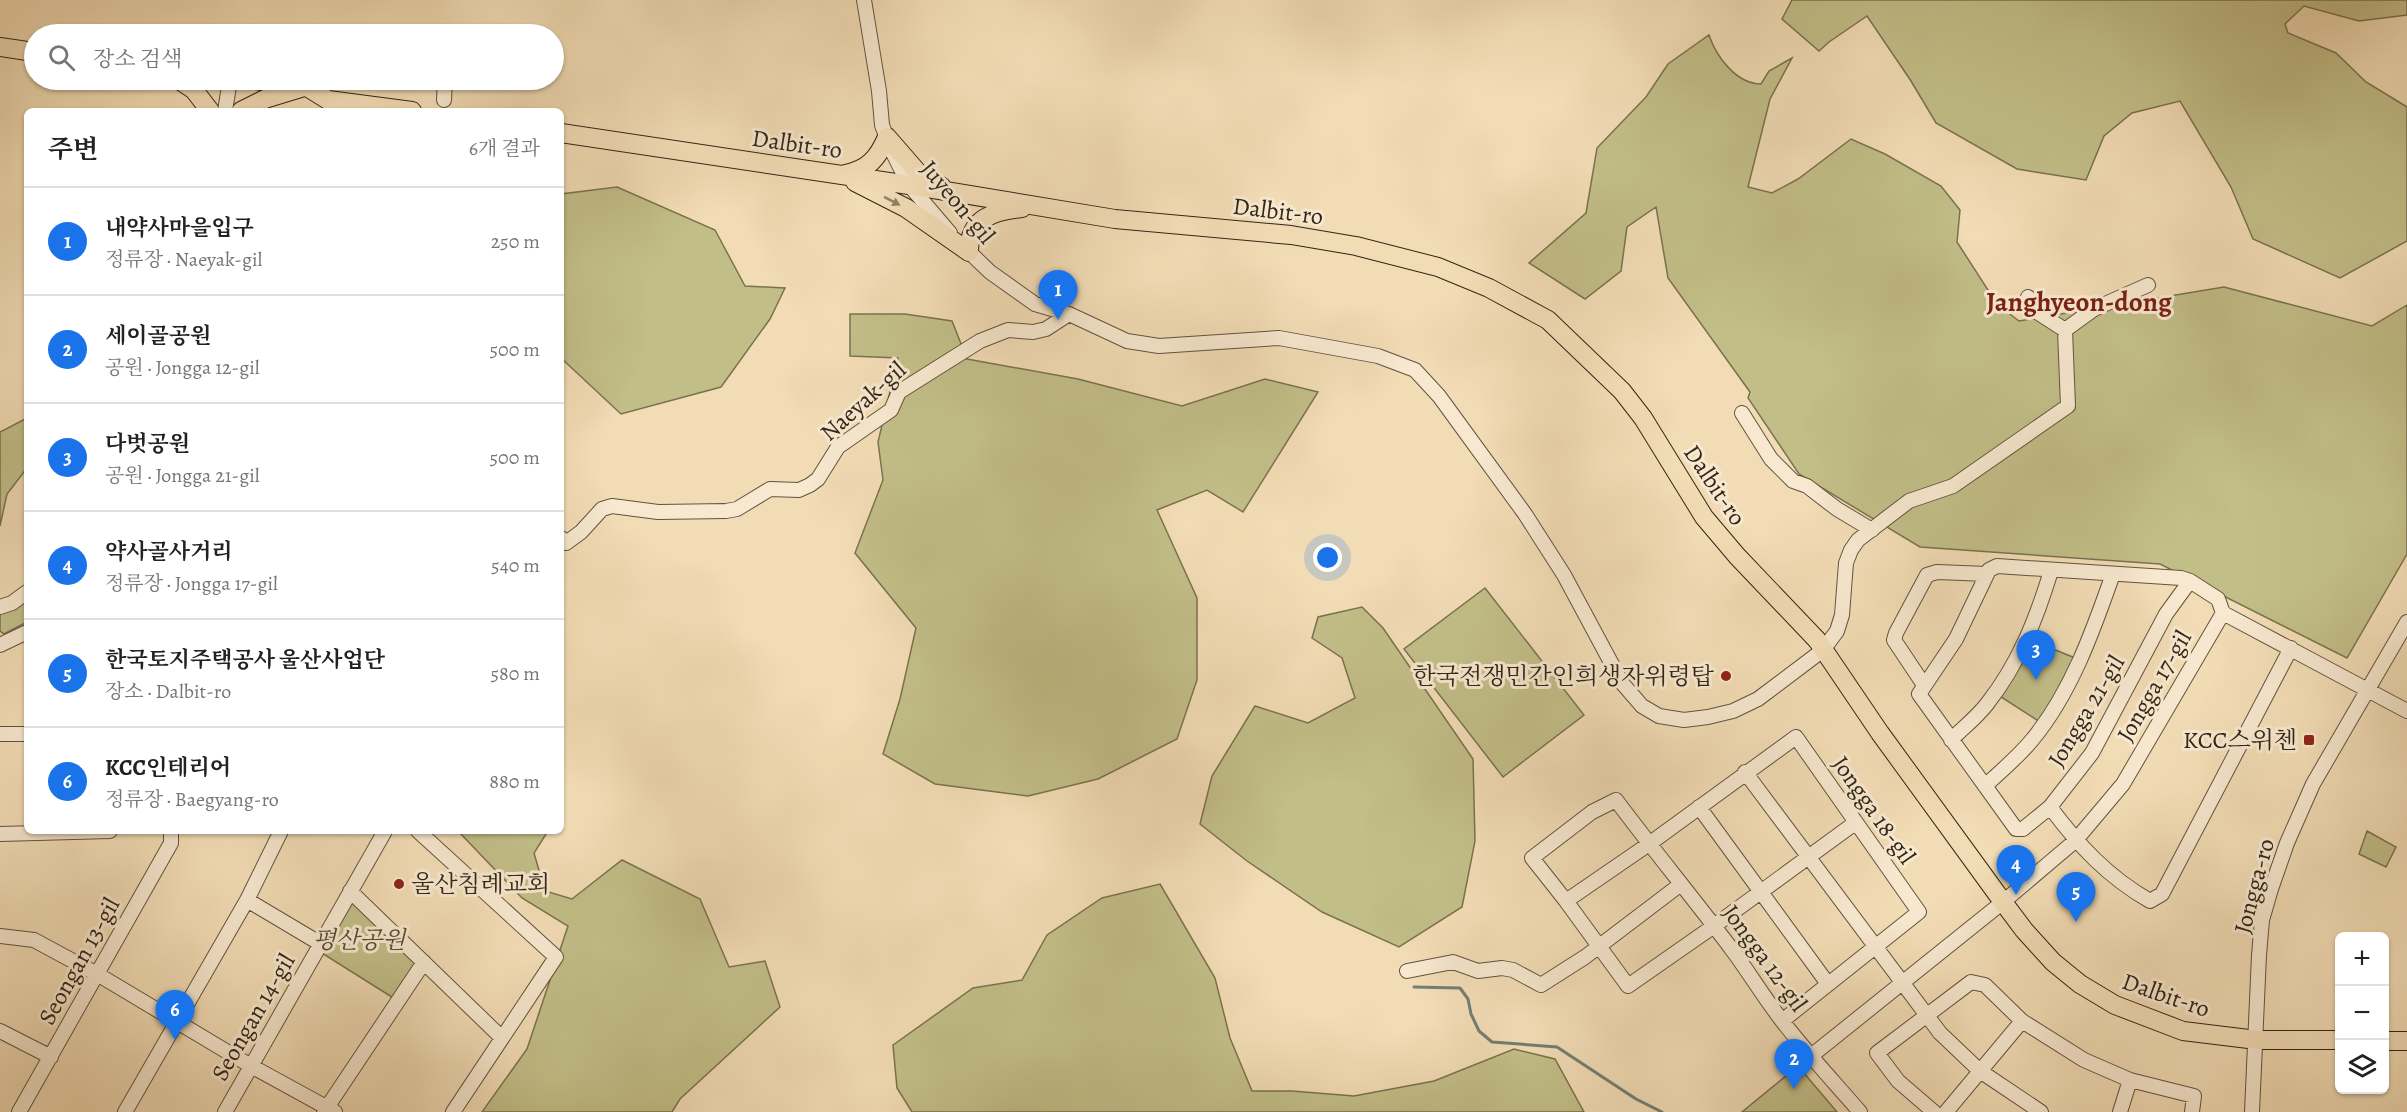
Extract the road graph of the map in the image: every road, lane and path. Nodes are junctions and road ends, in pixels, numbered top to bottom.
1 (864, 0) edge
2 (0, 47) edge
3 (24, 51) edge
4 (194, 90) edge
5 (228, 90) edge
6 (296, 90) edge
7 (312, 90) edge
8 (444, 90) edge
9 (328, 100) junction
10 (444, 100) dead end
11 (208, 108) edge
12 (225, 108) edge
13 (247, 108) edge
14 (350, 108) edge
15 (389, 108) edge
16 (564, 134) edge
17 (886, 137) junction
18 (628, 144) junction
19 (564, 145) edge
20 (840, 175) junction
21 (909, 185) junction
22 (953, 192) junction
23 (1041, 207) junction
24 (969, 252) junction
25 (2148, 285) dead end
26 (2028, 297) dead end
27 (1069, 314) junction
28 (2065, 330) junction
29 (1742, 413) dead end
30 (1872, 530) junction
31 (564, 540) edge
32 (2051, 571) junction
33 (1988, 572) junction
34 (2113, 574) junction
35 (2190, 581) junction
36 (24, 594) edge
37 (0, 607) edge
38 (2223, 613) junction
39 (2407, 622) edge
40 (24, 633) edge
41 (0, 645) edge
42 (2291, 648) junction
43 (1823, 650) junction
44 (1924, 685) junction
45 (2367, 691) junction
46 (2407, 711) edge
47 (0, 734) edge
48 (24, 734) edge
49 (1951, 740) junction
50 (1745, 772) junction
51 (1985, 786) junction
52 (1699, 807) junction
53 (2050, 807) junction
54 (1855, 823) junction
55 (24, 833) edge
56 (0, 834) edge
57 (171, 834) edge
58 (280, 834) edge
59 (384, 834) edge
60 (421, 834) edge
61 (2075, 841) junction
62 (1649, 844) junction
63 (1808, 857) junction
64 (1682, 884) junction
65 (1760, 890) junction
66 (350, 891) junction
67 (247, 900) junction
68 (1566, 901) junction
69 (2003, 902) junction
70 (1714, 926) junction
71 (0, 936) edge
72 (321, 944) junction
73 (1598, 946) junction
74 (1875, 947) junction
75 (424, 962) junction
76 (1407, 971) dead end
77 (97, 974) junction
78 (1901, 983) junction
79 (1828, 984) junction
80 (1927, 1015) junction
81 (1782, 1021) junction
82 (2022, 1022) junction
83 (177, 1023) junction
84 (0, 1031) edge
85 (502, 1038) junction
86 (2257, 1040) junction
87 (2335, 1040) edge
88 (2389, 1041) edge
89 (2407, 1041) edge
90 (1811, 1056) junction
91 (51, 1057) junction
92 (251, 1066) junction
93 (1980, 1071) junction
94 (2130, 1080) junction
95 (329, 1110) edge
96 (19, 1112) edge
97 (125, 1112) edge
98 (225, 1112) edge
99 (453, 1112) edge
100 (1860, 1112) edge
101 (1934, 1112) edge
102 (1946, 1112) edge
103 (2041, 1112) edge
104 (2120, 1112) edge
105 (2192, 1112) edge
106 (2252, 1112) edge

1 - 17 street, Juyeon-gil
2 - 3 main road
4 - 11 main road
5 - 12 street
6 - 13 main road
7 - 9 main road
8 - 10 street
9 - 14 main road
9 - 15 main road
16 - 18 main road, Dalbit-ro
17 - 20 main road
17 - 21 street, Juyeon-gil
17 - 22 main road
18 - 19 main road
18 - 20 main road, Dalbit-ro
20 - 21 main road, Dalbit-ro
20 -> 24 main road
21 - 22 main road, Dalbit-ro
21 - 24 street, Juyeon-gil
22 - 23 main road, Dalbit-ro
23 - 24 main road
23 - 43 main road, Dalbit-ro
24 - 27 street, Juyeon-gil
25 - 28 street
26 - 28 street
27 - 31 street, Naeyak-gil
27 - 43 street
28 - 30 street
29 - 30 street
30 - 43 street
32 - 33 street
32 - 34 street
32 - 49 street
33 - 44 street
33 - 44 street
34 - 35 street
34 - 51 street, Jongga 21-gil
35 - 38 street
35 - 53 street, Jongga 21-gil
36 - 37 street
38 - 42 street
38 - 61 street, Jongga 17-gil
39 - 45 street, Jongga-ro
40 - 41 street
42 - 45 street
42 - 61 street
43 - 69 main road, Dalbit-ro
44 - 49 street, Jongga 21-gil
45 - 46 street
45 - 86 street, Jongga-ro
47 - 48 street
49 - 51 street, Jongga 21-gil
50 - 52 street, Jongga 18-gil
50 - 54 street, Jongga 18-gil
50 - 63 street
51 - 53 street, Jongga 21-gil
52 - 62 street, Jongga 18-gil
52 - 65 street
53 - 61 street
54 - 63 street
54 - 74 street, Jongga 18-gil
55 - 56 street
57 - 77 street, Seongan 13-gil
58 - 67 street
59 - 66 street, Seongan 14-gil
60 - 85 street
61 - 69 street, Jongga 17-gil
62 - 64 street, Jongga 12-gil
62 - 68 street
62 - 68 street, Jongga 12-gil
63 - 65 street
63 - 74 street
64 - 70 street, Jongga 12-gil
64 - 73 street
65 - 70 street
65 - 79 street
66 - 72 street, Seongan 14-gil
66 - 75 street
67 - 72 street, Seongan 14-gil
67 - 83 street
68 - 73 street
69 - 78 street, Jongga 17-gil
69 - 86 main road, Dalbit-ro
70 - 73 street
70 - 81 street, Jongga 12-gil
71 - 77 street
72 - 92 street, Seongan 14-gil
73 - 76 street
74 - 78 street
74 - 79 street, Jongga 18-gil
75 - 85 street
75 - 95 street
77 - 83 street
77 - 91 street, Seongan 13-gil
78 - 80 street
78 - 90 street, Jongga 17-gil
79 - 81 street, Jongga 18-gil
80 - 82 street
80 - 93 street
80 - 101 street
81 - 90 street, Jongga 12-gil
82 - 93 street
82 - 94 street
83 - 92 street
83 - 97 street
84 - 91 street
85 - 99 street
86 - 87 main road, Dalbit-ro
86 - 106 street, Jongga-ro
88 - 89 main road
90 - 100 street, Jongga 12-gil
91 - 96 street, Seongan 13-gil
92 - 95 street
92 - 98 street, Seongan 14-gil
93 - 102 street
93 - 103 street
94 - 104 street
94 - 105 street

